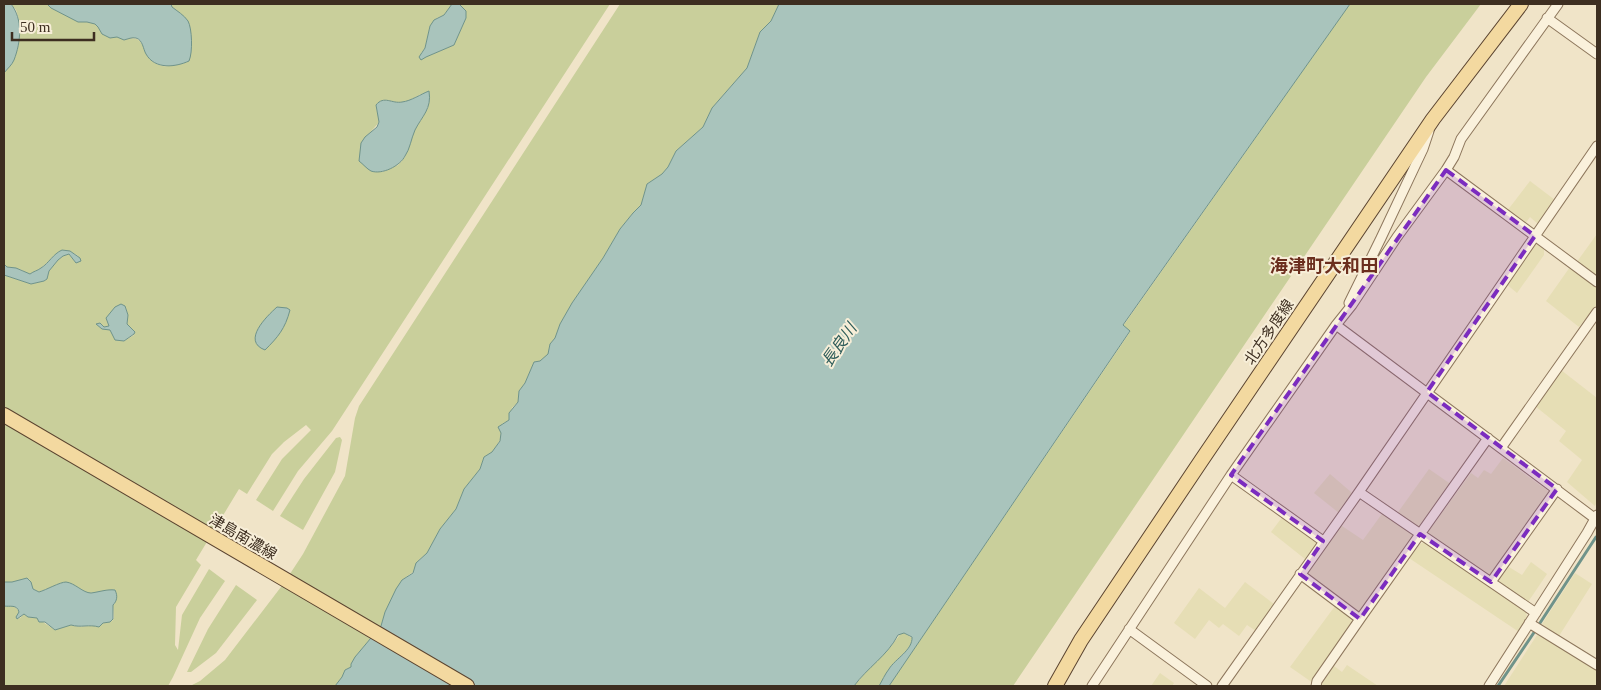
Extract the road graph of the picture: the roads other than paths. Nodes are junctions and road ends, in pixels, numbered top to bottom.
1 (1521, 4) edge
2 (1558, 4) edge
3 (1547, 18) junction
4 (1597, 54) edge
5 (1433, 120) junction
6 (1597, 146) edge
7 (1446, 170) junction
8 (1535, 236) junction
9 (1597, 282) edge
10 (1597, 312) edge
11 (1336, 325) junction
12 (1427, 392) junction
13 (4, 415) edge
14 (1488, 438) junction
15 (1501, 448) junction
16 (1231, 475) junction
17 (1557, 489) junction
18 (1359, 492) junction
19 (1597, 518) edge
20 (1420, 534) junction
21 (1323, 542) junction
22 (1300, 574) junction
23 (1491, 582) junction
24 (1536, 613) junction
25 (1360, 619) junction
26 (1529, 623) junction
27 (1129, 629) junction
28 (1596, 660) edge
29 (467, 686) edge
30 (1056, 686) edge
31 (1092, 686) edge
32 (1207, 686) edge
33 (1222, 686) edge
34 (1316, 686) edge
35 (1488, 686) edge

1 - 5 main road, 北方多度線
2 - 3 street
3 - 4 street
3 - 7 street
5 - 11 street
5 - 30 main road, 北方多度線
6 - 8 street
7 - 8 street
7 - 11 street
8 - 9 street
8 - 12 street
10 - 15 street
11 - 12 street
11 - 16 street
12 - 14 street
12 - 18 street
13 - 29 main road, 津島南濃線
14 - 15 street
14 - 20 street
15 - 17 street
16 - 21 street
16 - 27 street
17 - 19 street
17 - 23 street
18 - 20 street
18 - 21 street
19 - 24 street
20 - 23 street
20 - 25 street
21 - 22 street
22 - 25 street
22 - 33 street
23 - 24 street
24 - 26 street
25 - 34 street
26 - 28 street
26 - 35 street
27 - 31 street
27 - 32 street

